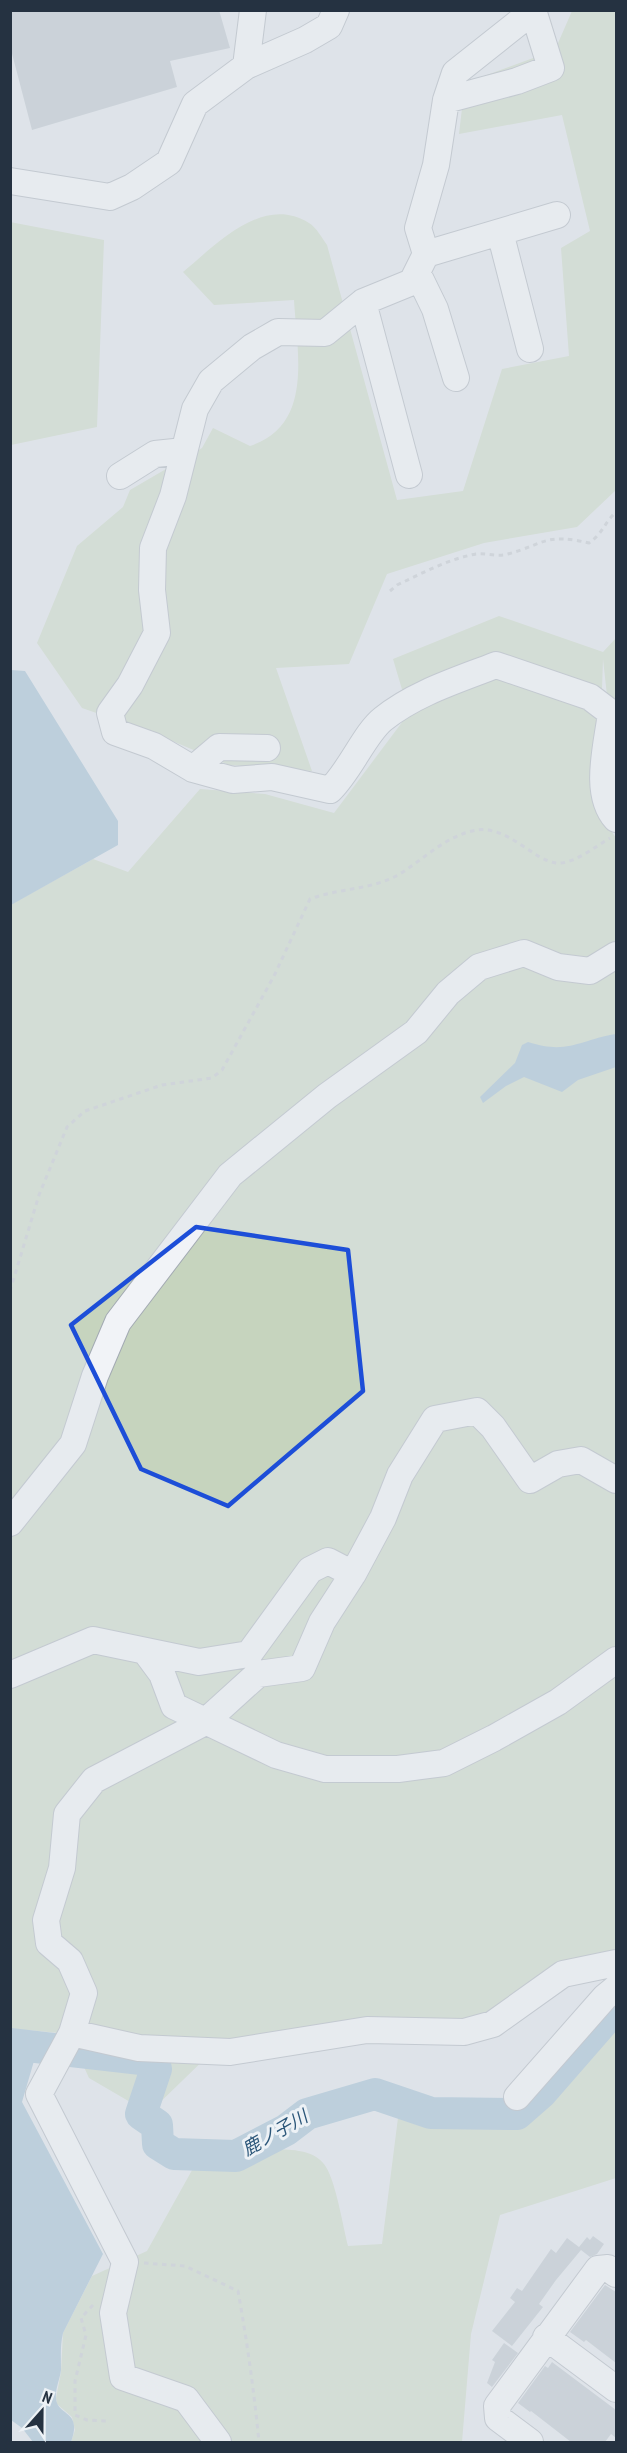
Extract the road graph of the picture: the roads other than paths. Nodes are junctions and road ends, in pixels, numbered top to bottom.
1 (253, 10) edge
2 (336, 10) edge
3 (533, 11) edge
4 (246, 66) junction
5 (446, 100) junction
6 (10, 181) edge
7 (557, 215) dead end
8 (500, 232) junction
9 (422, 263) junction
10 (363, 302) junction
11 (530, 349) dead end
12 (456, 378) dead end
13 (184, 451) junction
14 (409, 475) dead end
15 (120, 476) dead end
16 (267, 748) dead end
17 (193, 769) junction
18 (616, 819) edge
19 (616, 955) edge
20 (616, 1480) edge
21 (10, 1523) edge
22 (353, 1574) junction
23 (146, 1651) junction
24 (616, 1660) edge
25 (10, 1675) edge
26 (205, 1722) junction
27 (616, 1963) edge
28 (616, 1988) edge
29 (72, 2033) junction
30 (518, 2097) dead end
31 (616, 2274) edge
32 (546, 2337) junction
33 (616, 2389) edge
34 (218, 2442) edge
35 (530, 2442) edge

1 - 4 street
2 - 4 street
3 - 5 street
3 - 5 street
4 - 6 street
5 - 9 street
7 - 8 street
8 - 9 street
8 - 11 street
9 - 10 street
9 - 12 street
10 - 13 street
10 - 14 street
13 - 15 street
13 - 17 street
16 - 17 street
17 - 18 street
19 - 21 street
20 - 22 street
22 - 23 street
22 - 26 street
23 - 25 street
23 - 26 street
24 - 26 street
26 - 29 street
27 - 29 street
28 - 30 street
29 - 34 street
31 - 32 street
32 - 33 street
32 - 35 street

